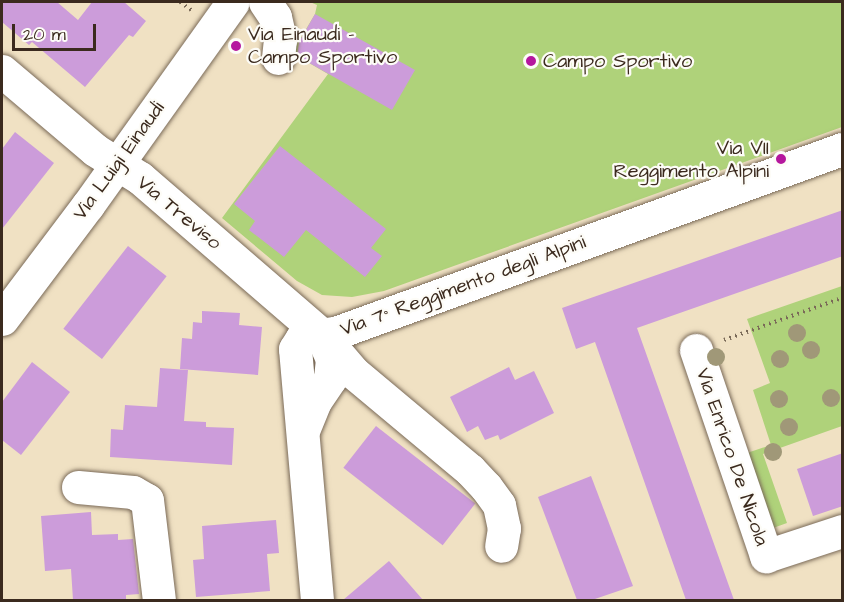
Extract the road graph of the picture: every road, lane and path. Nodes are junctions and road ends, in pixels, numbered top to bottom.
1 (233, 2) edge
2 (264, 2) edge
3 (278, 58) dead end
4 (2, 71) edge
5 (843, 149) edge
6 (117, 165) junction
7 (843, 298) edge
8 (2, 319) edge
9 (307, 329) junction
10 (696, 350) joint
11 (78, 487) dead end
12 (843, 531) edge
13 (501, 546) dead end
14 (159, 600) edge
15 (317, 600) edge

1 - 6 street, Via Luigi Einaudi
2 - 3 street
4 - 6 street, Via Treviso
5 - 9 street, Via 7° Reggimento degli Alpini
6 - 8 street, Via Luigi Einaudi
6 - 9 street, Via Treviso
7 - 10 path
9 - 13 street, Via 7° Reggimento degli Alpini
9 - 15 street, Via Treviso
10 - 12 street, Via Enrico De Nicola
11 - 14 street

